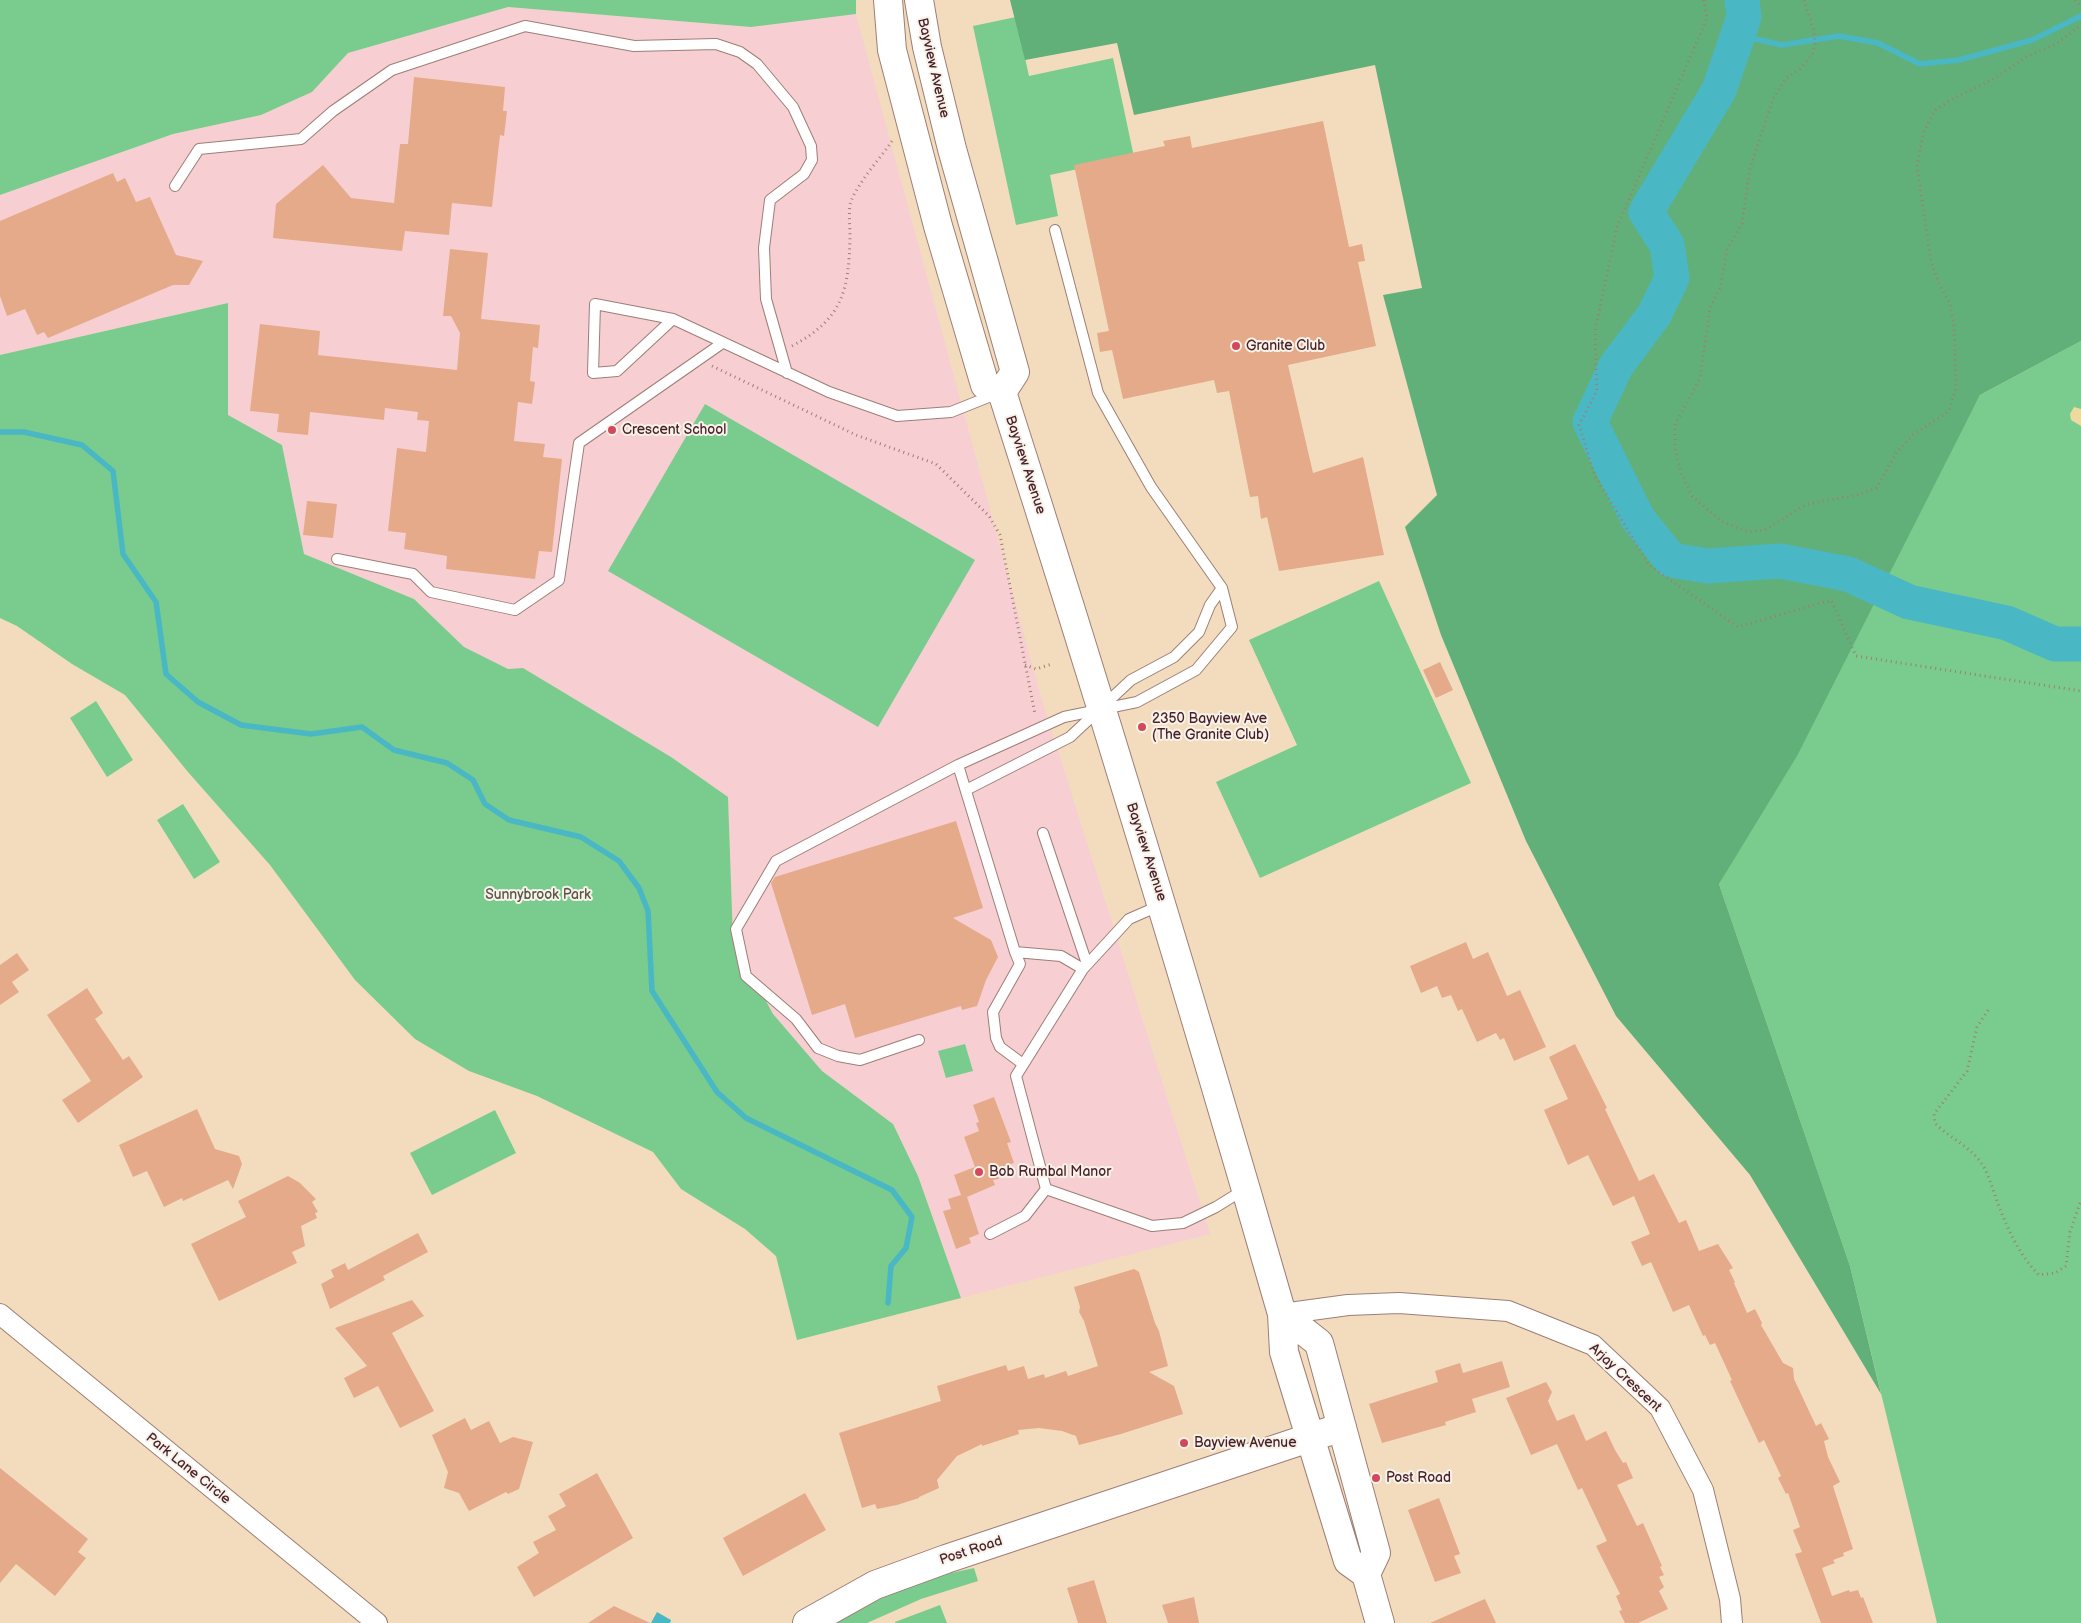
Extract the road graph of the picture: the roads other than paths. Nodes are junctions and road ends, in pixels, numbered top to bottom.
1 (888, 0) edge
2 (919, 0) edge
3 (175, 186) dead end
4 (1055, 230) dead end
5 (673, 319) junction
6 (721, 344) junction
7 (787, 373) junction
8 (1002, 392) junction
9 (337, 559) dead end
10 (1222, 588) junction
11 (1101, 709) junction
12 (958, 765) junction
13 (966, 790) junction
14 (1043, 833) dead end
15 (1163, 905) junction
16 (1015, 952) junction
17 (1085, 966) junction
18 (919, 1040) dead end
19 (1023, 1064) junction
20 (1246, 1188) junction
21 (1046, 1189) junction
22 (990, 1234) dead end
23 (0, 1314) edge
24 (1282, 1314) junction
25 (1342, 1427) junction
26 (1312, 1438) junction
27 (1366, 1574) junction
28 (377, 1623) edge
29 (807, 1623) edge
30 (1380, 1623) edge
31 (1732, 1623) edge

1 - 8 main road
2 - 8 main road, Bayview Avenue
3 - 7 lane
4 - 10 lane
5 - 5 lane
5 - 6 lane
6 - 7 lane
6 - 9 lane
7 - 8 lane
8 - 11 main road, Bayview Avenue
10 - 11 lane
10 - 11 lane
11 - 12 lane
11 - 13 lane
11 - 15 main road, Bayview Avenue
12 - 13 lane
12 - 18 lane
13 - 16 lane
14 - 17 lane
15 - 17 lane
15 - 20 main road, Bayview Avenue
16 - 17 lane
16 - 19 lane
17 - 19 lane
19 - 21 lane
20 - 21 lane
20 - 24 main road, Bayview Avenue
21 - 22 lane
23 - 28 street, Park Lane Circle
24 - 25 main road
24 - 26 main road, Bayview Avenue
24 - 31 street, Arjay Crescent
25 - 26 main road, Post Road
25 - 27 main road
26 - 27 main road, Bayview Avenue
26 - 29 main road, Post Road
27 - 30 main road

